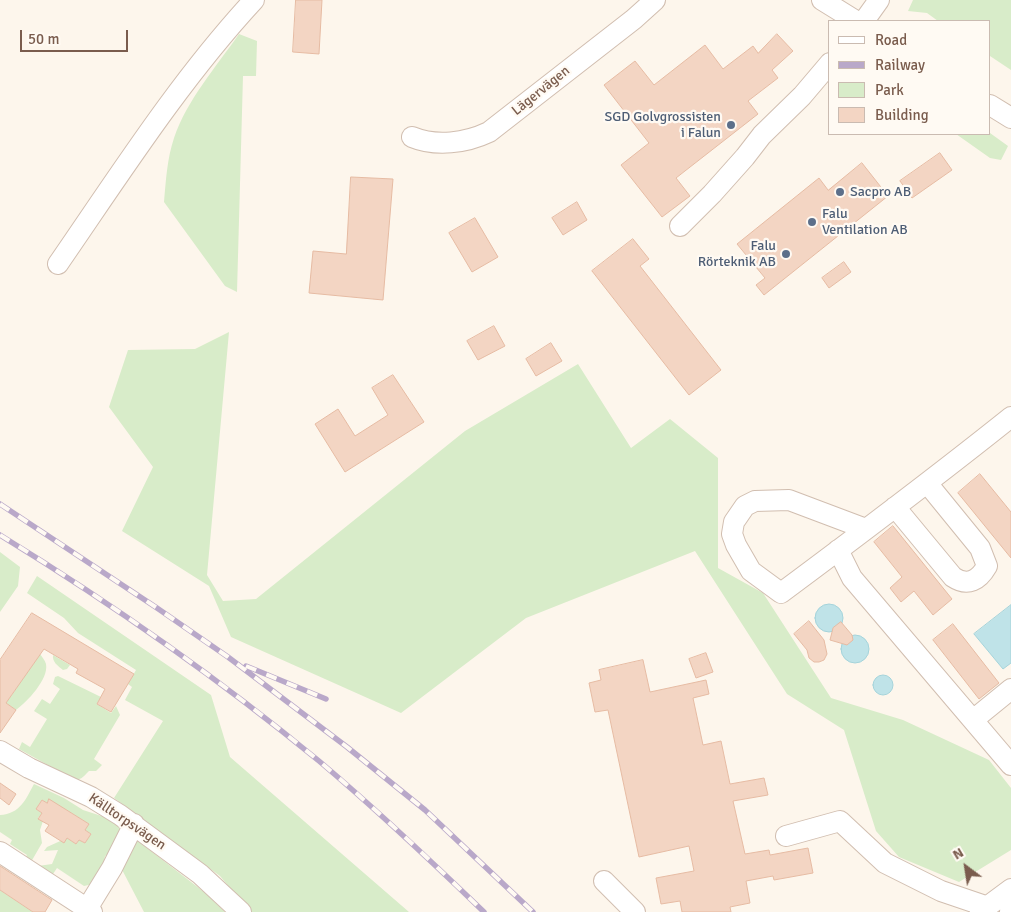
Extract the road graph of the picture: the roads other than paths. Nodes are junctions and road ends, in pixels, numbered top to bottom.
1 (254, 0) edge
2 (822, 0) edge
3 (880, 0) edge
4 (653, 1) edge
5 (854, 20) edge
6 (865, 20) edge
7 (828, 65) edge
8 (991, 105) edge
9 (1011, 118) edge
10 (412, 137) dead end
11 (680, 226) dead end
12 (58, 264) dead end
13 (1011, 416) edge
14 (927, 483) junction
15 (895, 507) junction
16 (866, 529) junction
17 (838, 550) junction
18 (1011, 689) edge
19 (973, 720) junction
20 (0, 751) edge
21 (1011, 765) edge
22 (134, 824) junction
23 (786, 836) dead end
24 (0, 852) edge
25 (604, 881) dead end
26 (1011, 889) edge
27 (1011, 905) edge
28 (984, 909) edge
29 (88, 911) edge
30 (241, 912) edge
31 (635, 912) edge
32 (1010, 912) edge

1 - 12 street
2 - 5 street
3 - 6 street
4 - 10 street, Lägervägen
7 - 11 street
8 - 9 street
13 - 14 street
14 - 15 street
14 - 15 street
15 - 16 street
16 - 17 street
16 - 17 street
17 - 19 street
18 - 19 street
19 - 21 street
20 - 22 street, Källtorpsvägen
22 - 29 street
22 - 30 street, Källtorpsvägen
23 - 28 street
24 - 29 street
25 - 31 street
26 - 28 street
27 - 32 street

